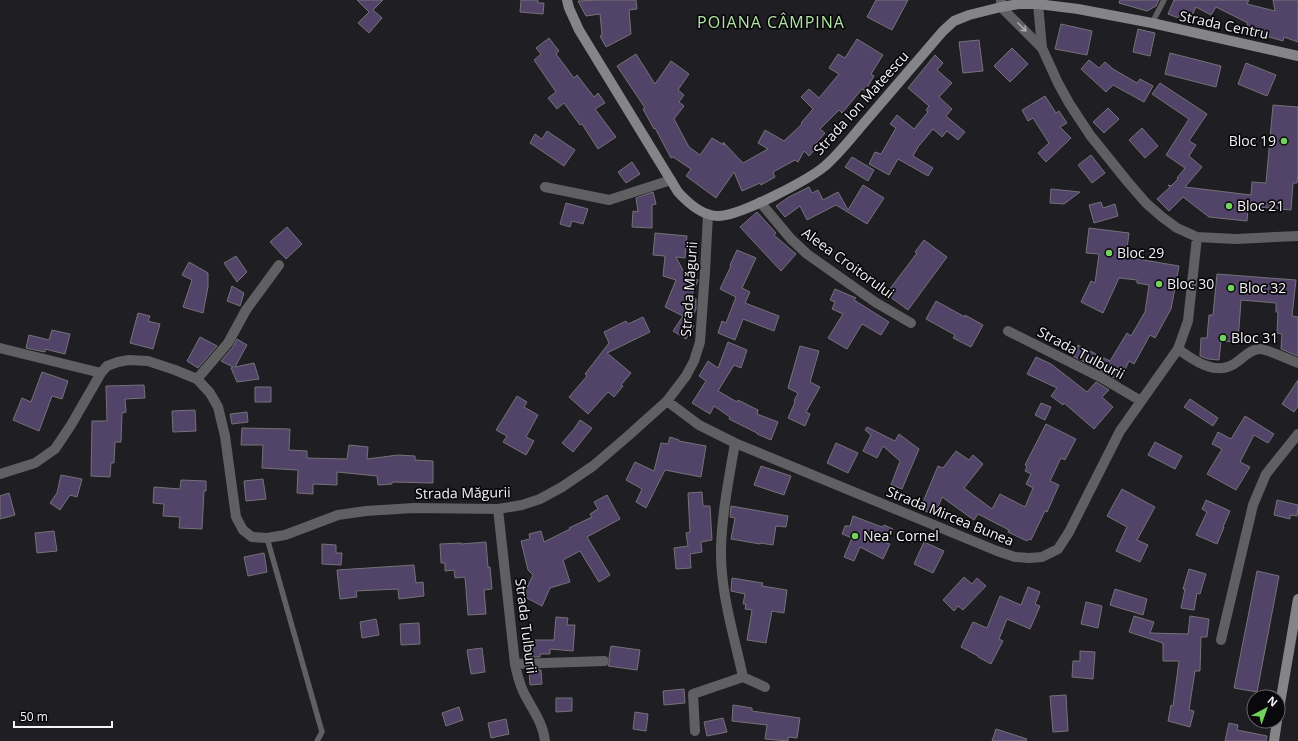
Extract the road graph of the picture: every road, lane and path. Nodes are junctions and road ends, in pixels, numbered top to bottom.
1 (567, 0) edge
2 (1164, 0) edge
3 (1001, 3) edge
4 (1038, 4) junction
5 (1152, 23) junction
6 (1042, 48) junction
7 (1298, 56) edge
8 (671, 180) junction
9 (545, 187) dead end
10 (760, 202) junction
11 (708, 214) junction
12 (1298, 236) edge
13 (1197, 237) junction
14 (279, 265) dead end
15 (911, 323) dead end
16 (1008, 331) dead end
17 (0, 348) edge
18 (1178, 350) junction
19 (1298, 363) edge
20 (101, 373) junction
21 (198, 379) junction
22 (667, 401) junction
23 (1141, 401) junction
24 (1298, 434) edge
25 (735, 443) junction
26 (0, 474) edge
27 (498, 509) junction
28 (267, 538) junction
29 (1298, 599) edge
30 (1221, 640) dead end
31 (604, 662) dead end
32 (515, 664) junction
33 (743, 677) junction
34 (765, 687) dead end
35 (1282, 689) edge
36 (1276, 729) edge
37 (695, 731) dead end
38 (317, 741) edge
39 (545, 741) edge
40 (1274, 741) edge

1 - 8 main road, Strada Ion Mateescu
2 - 5 lane
3 - 4 main road, Strada Centru
3 -> 6 street
3 - 10 main road, Strada Ion Mateescu
4 - 5 main road, Strada Centru
4 - 6 street
5 - 7 main road, Strada Centru
6 - 13 street
8 - 9 street
8 - 11 main road, Strada Ion Mateescu
10 - 11 main road, Strada Ion Mateescu
10 - 15 street, Aleea Croitorului
11 - 22 street, Strada Măgurii
12 - 13 street
13 - 18 street
14 - 21 street
16 - 23 street, Strada Tulburii
17 - 20 street
18 - 19 street
18 - 23 street, Strada Mircea Bunea
20 - 21 street, Strada Măgurii
20 - 26 street, Strada Măgurii
21 - 28 street, Strada Măgurii
22 - 25 street, Strada Mircea Bunea
22 - 27 street, Strada Măgurii
23 - 25 street, Strada Mircea Bunea
24 - 30 street
25 - 33 street
27 - 28 street, Strada Măgurii
27 - 32 street, Strada Tulburii
28 - 38 lane
29 - 35 main road
31 - 32 street
32 - 39 street, Strada Tulburii
33 - 34 street
33 - 37 street
36 - 40 main road

